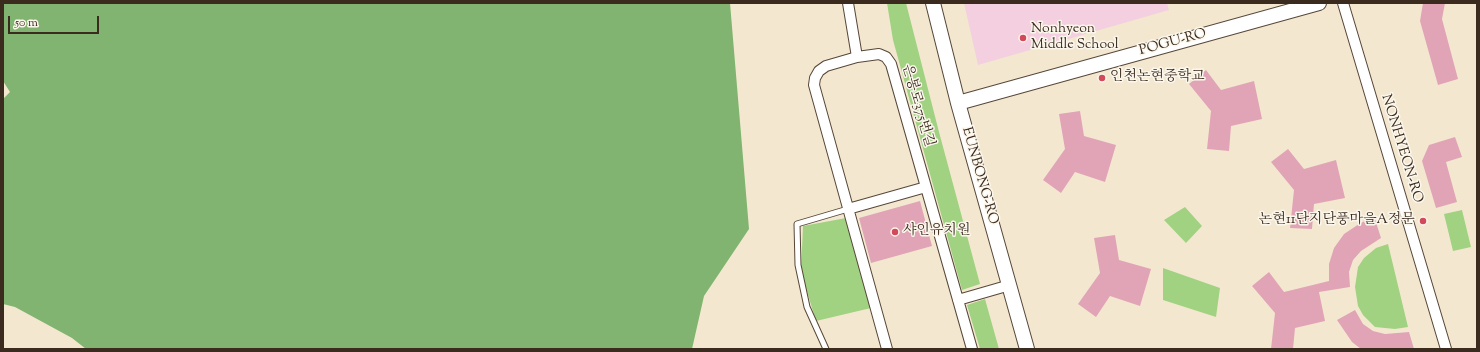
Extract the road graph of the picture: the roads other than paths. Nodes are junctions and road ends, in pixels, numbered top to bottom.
1 (848, 3) edge
2 (933, 3) edge
3 (1318, 3) edge
4 (1343, 3) edge
5 (857, 57) junction
6 (958, 102) junction
7 (926, 187) junction
8 (848, 209) junction
9 (1010, 285) junction
10 (958, 300) junction
11 (826, 349) edge
12 (887, 349) edge
13 (972, 349) edge
14 (1027, 349) edge
15 (1446, 349) edge

1 - 5 street
2 - 6 street, EUNBONG-RO
3 - 6 street, POGU-RO
4 - 15 street, NONHYEON-RO
5 - 7 street, 은봉로375번길
5 - 8 street, 은봉로375번길
6 - 9 street, EUNBONG-RO
7 - 8 street
7 - 10 street, 은봉로375번길
8 - 11 lane
8 - 12 street, 은봉로375번길
9 - 10 street
9 - 14 street, EUNBONG-RO
10 - 13 street, 은봉로375번길

